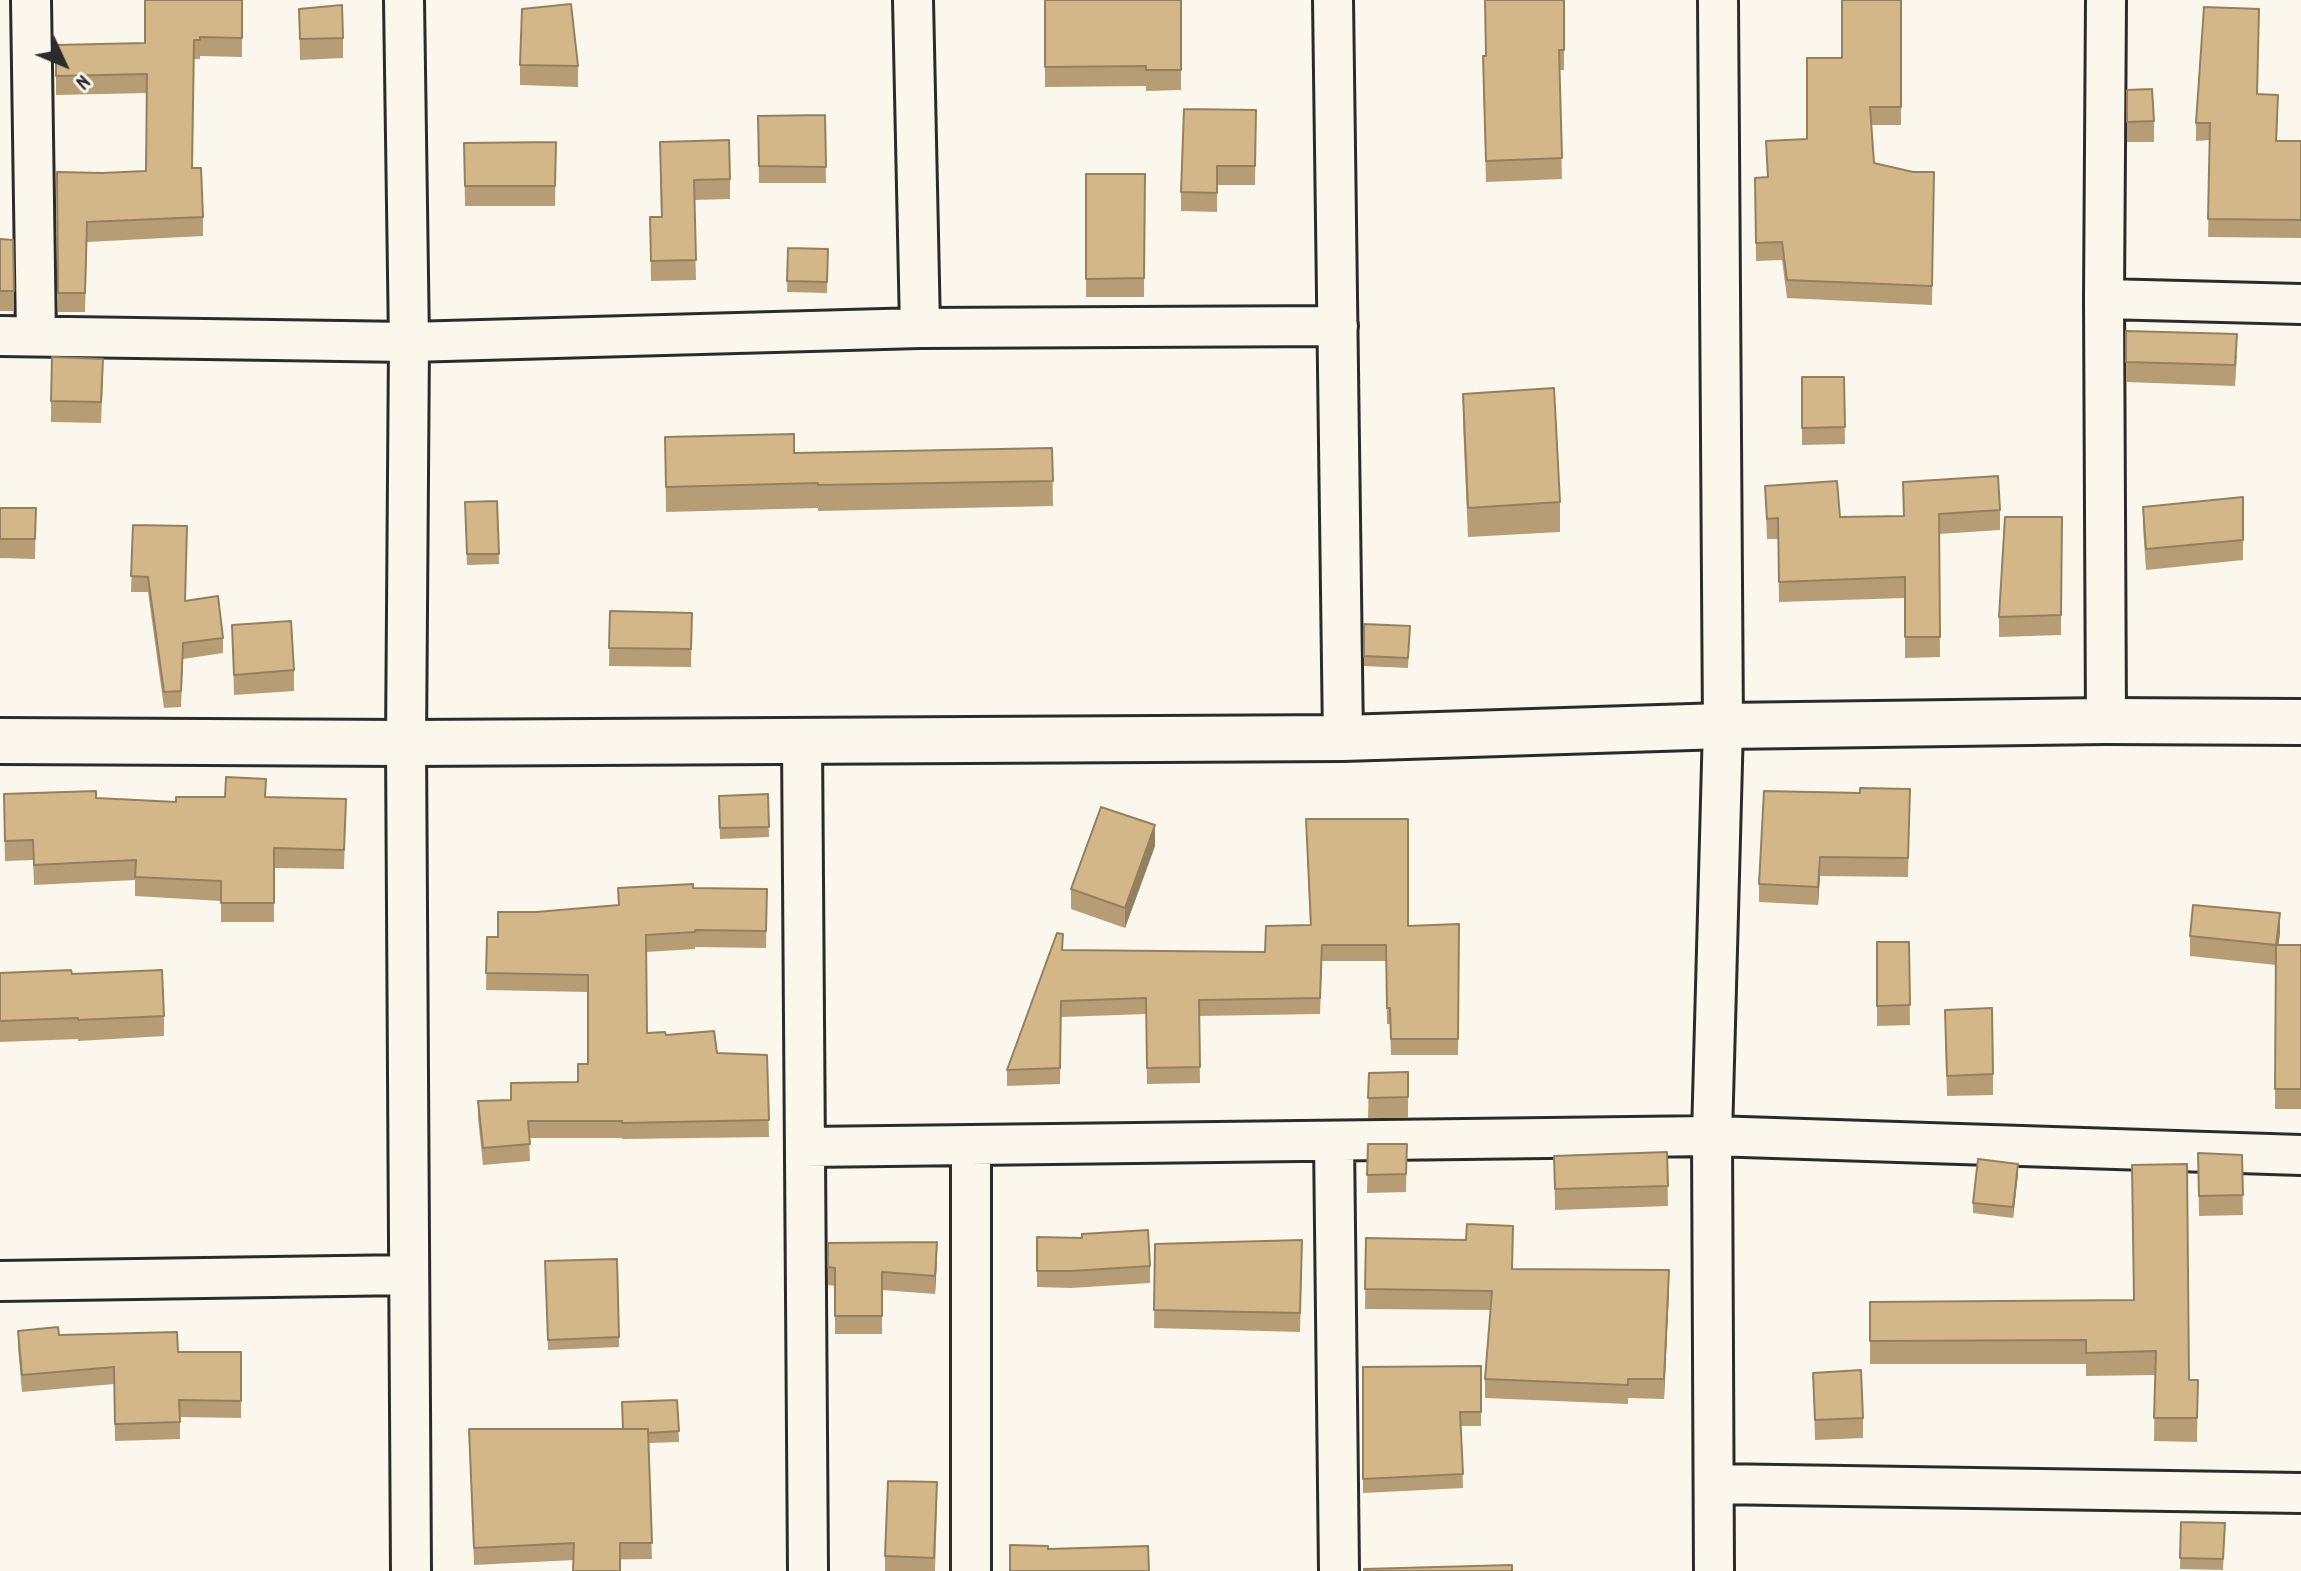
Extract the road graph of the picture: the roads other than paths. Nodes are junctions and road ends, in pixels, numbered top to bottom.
1 (31, 0) edge
2 (404, 0) edge
3 (913, 0) edge
4 (1333, 0) edge
5 (1718, 0) edge
6 (2106, 0) edge
7 (2104, 299) junction
8 (2301, 304) edge
9 (1338, 326) junction
10 (920, 328) junction
11 (18, 336) edge
12 (409, 342) junction
13 (2106, 721) junction
14 (2301, 722) edge
15 (1723, 726) junction
16 (1343, 738) junction
17 (0, 741) edge
18 (802, 741) junction
19 (406, 743) junction
20 (1712, 1136) junction
21 (1334, 1141) junction
22 (971, 1145) junction
23 (806, 1147) junction
24 (2301, 1155) edge
25 (409, 1275) junction
26 (0, 1281) edge
27 (1714, 1484) junction
28 (2301, 1493) edge
29 (411, 1571) edge
30 (808, 1571) edge
31 (971, 1571) edge
32 (1339, 1571) edge
33 (1714, 1571) edge

1 - 11 street
2 - 12 street
3 - 10 street
4 - 9 street
5 - 15 street
6 - 7 street
7 - 8 street
7 - 13 street
9 - 10 street
9 - 16 street
10 - 12 street
11 - 12 street
12 - 19 street
13 - 14 street
13 - 15 street
15 - 16 street
15 - 20 street
16 - 18 street
17 - 19 street
18 - 19 street
18 - 23 street
19 - 25 street
20 - 21 street
20 - 24 street
20 - 27 street
21 - 22 street
21 - 32 street
22 - 23 street
22 - 31 street
23 - 30 street
25 - 26 street
25 - 29 street
27 - 28 street
27 - 33 street

